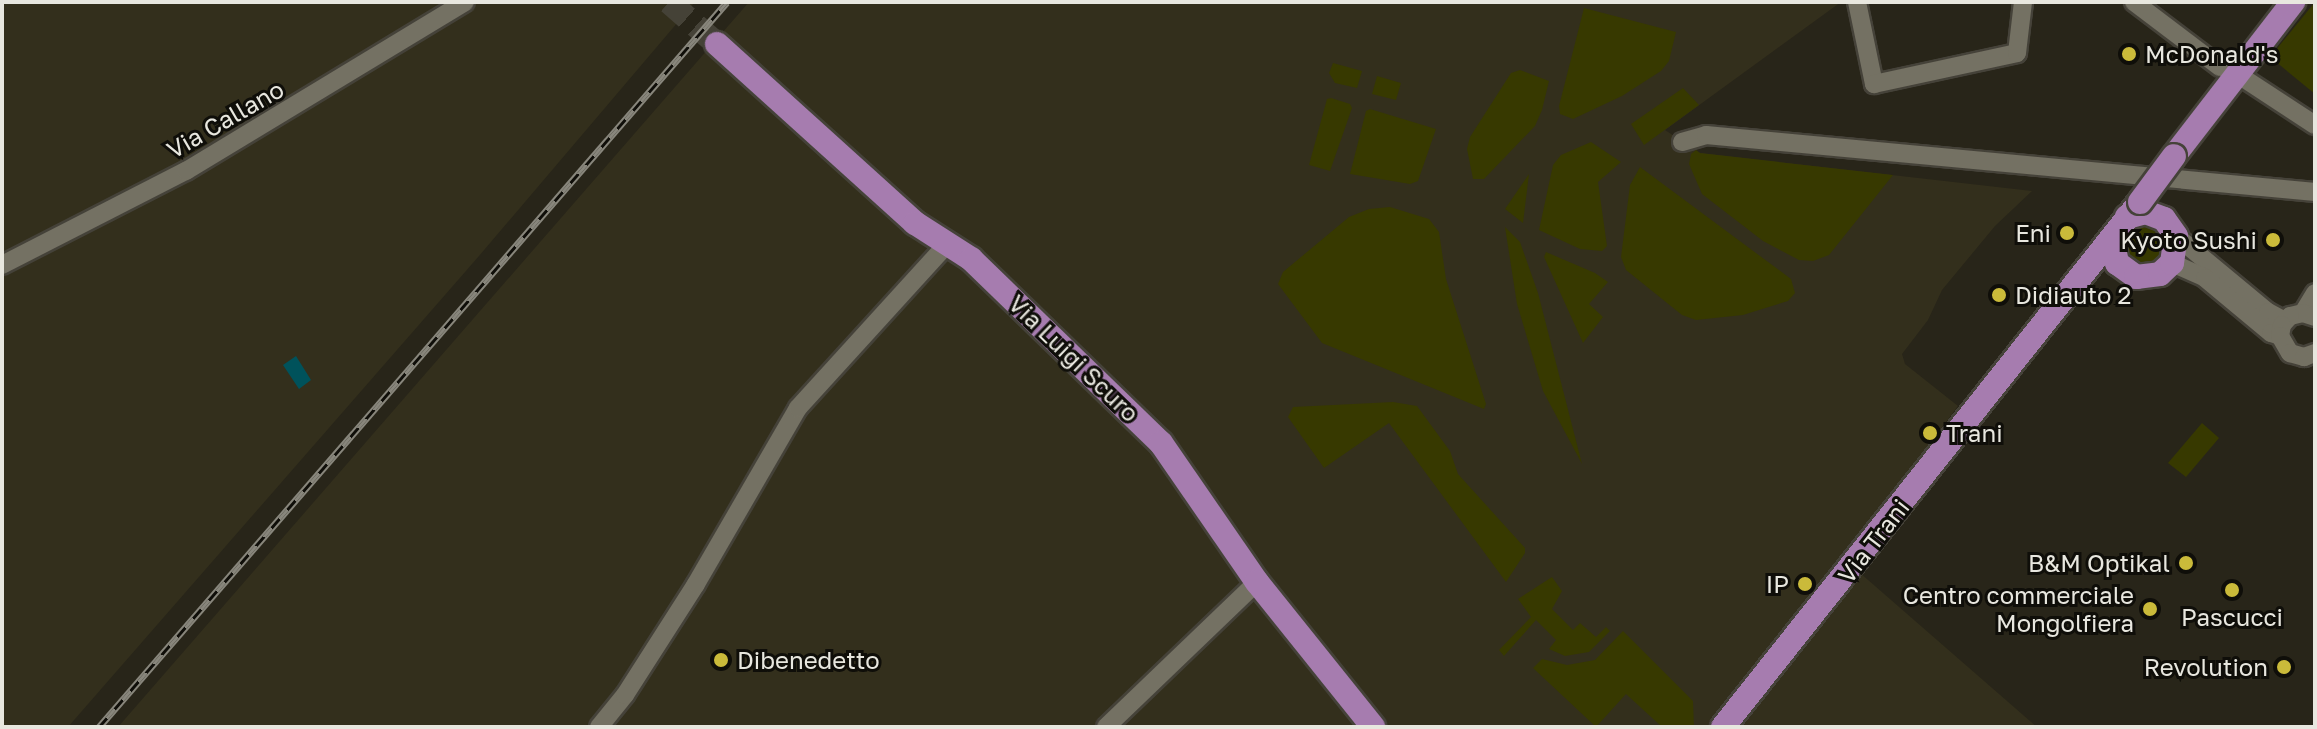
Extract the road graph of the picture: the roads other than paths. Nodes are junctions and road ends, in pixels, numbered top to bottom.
1 (465, 2) edge
2 (1857, 2) edge
3 (2023, 2) edge
4 (2134, 2) edge
5 (2293, 2) edge
6 (717, 44) tunnel mouth
7 (2228, 70) junction
8 (2315, 125) edge
9 (1682, 142) dead end
10 (2315, 192) edge
11 (2154, 216) junction
12 (2112, 239) junction
13 (947, 244) junction
14 (2172, 263) junction
15 (2, 265) edge
16 (2122, 269) junction
17 (2315, 293) edge
18 (2296, 322) edge
19 (2020, 352) junction
20 (2311, 359) edge
21 (1257, 582) junction
22 (599, 727) edge
23 (1106, 727) edge
24 (1373, 727) edge
25 (1723, 727) edge

1 - 15 street, Via Callano
2 - 3 street
4 - 7 street
5 - 7 main road, Via Trani
6 - 13 main road, Via Luigi Scuro
7 - 8 street
7 - 11 main road, Via Trani
9 - 10 street
11 - 12 main road, Via Trani
11 - 14 main road, Via Trani
11 - 18 street
12 - 16 main road
12 - 19 main road, Via Trani
13 - 21 main road, Via Luigi Scuro
13 - 22 street
14 - 16 main road
14 - 18 street
16 - 19 main road, Via Trani
17 - 18 street
18 - 20 street
19 - 25 main road, Via Trani
21 - 23 street
21 - 24 main road, Via Luigi Scuro

